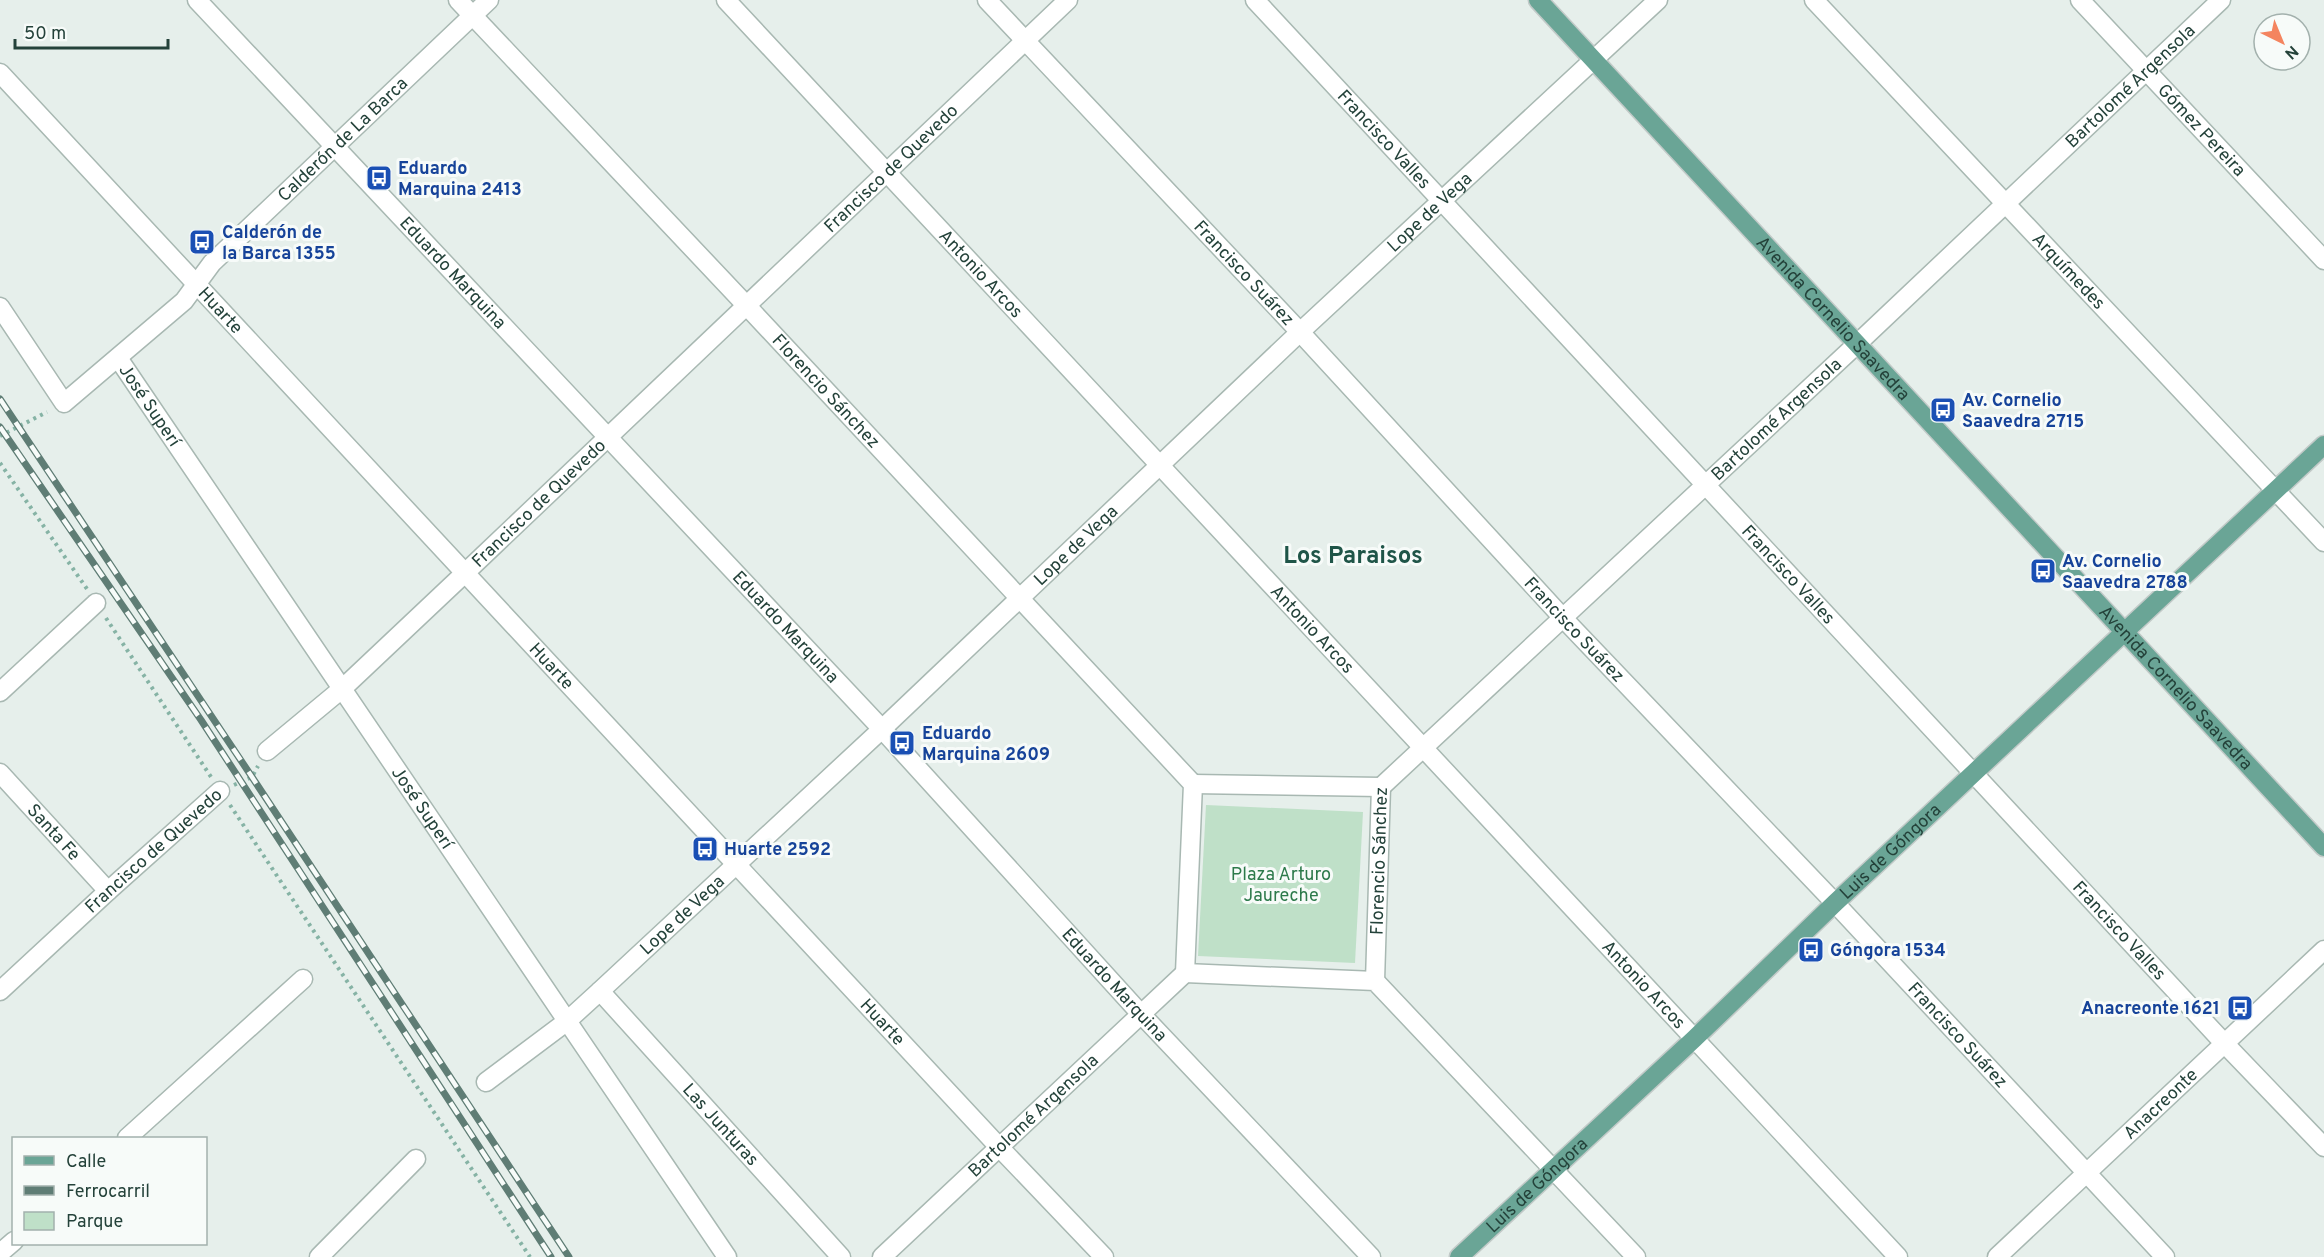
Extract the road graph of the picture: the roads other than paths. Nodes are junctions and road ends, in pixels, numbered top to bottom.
1 (197, 0) edge
2 (458, 0) edge
3 (489, 0) edge
4 (726, 0) edge
5 (987, 0) edge
6 (1068, 0) edge
7 (1256, 0) edge
8 (1538, 0) edge
9 (1658, 0) edge
10 (1815, 0) edge
11 (2080, 0) edge
12 (2221, 0) edge
13 (472, 16) junction
14 (1025, 40) junction
15 (1594, 60) junction
16 (2146, 72) junction
17 (0, 73) edge
18 (336, 146) junction
19 (886, 171) junction
20 (1443, 201) junction
21 (2005, 204) junction
22 (2324, 260) edge
23 (197, 284) junction
24 (746, 304) junction
25 (0, 307) edge
26 (1300, 332) junction
27 (1857, 344) junction
28 (118, 358) junction
29 (606, 437) junction
30 (2324, 445) edge
31 (1161, 465) junction
32 (1706, 485) junction
33 (2276, 490) junction
34 (2324, 542) edge
35 (466, 572) junction
36 (1019, 597) junction
37 (96, 603) road end
38 (1563, 618) junction
39 (2125, 632) junction
40 (343, 688) junction
41 (0, 692) edge
42 (882, 729) junction
43 (1423, 747) junction
44 (267, 751) road end
45 (0, 773) edge
46 (1975, 773) junction
47 (1193, 784) junction
48 (1381, 787) junction
49 (220, 791) road end
50 (2324, 847) edge
51 (738, 864) junction
52 (108, 891) junction
53 (1835, 903) junction
54 (2324, 950) edge
55 (1185, 973) junction
56 (303, 979) dead end
57 (1375, 981) junction
58 (0, 991) edge
59 (600, 991) junction
60 (1140, 1013) junction
61 (566, 1022) junction
62 (1694, 1039) junction
63 (2224, 1043) junction
64 (486, 1082) dead end
65 (128, 1137) edge
66 (2324, 1147) edge
67 (1000, 1148) junction
68 (416, 1159) dead end
69 (1553, 1169) junction
70 (2086, 1174) junction
71 (12, 1243) edge
72 (0, 1253) edge
73 (327, 1254) edge
74 (727, 1257) edge
75 (841, 1257) edge
76 (882, 1257) edge
77 (1104, 1257) edge
78 (1371, 1257) edge
79 (1459, 1257) edge
80 (1636, 1257) edge
81 (1898, 1257) edge
82 (1996, 1257) edge
83 (2165, 1257) edge

1 - 18 street, Eduardo Marquina
2 - 13 street, Florencio Sánchez
3 - 13 street, Calderón de La Barca
4 - 19 street, Antonio Arcos
5 - 14 street, Francisco Suárez
6 - 14 street, Francisco de Quevedo
7 - 20 street, Francisco Valles
8 - 15 main road, Avenida Cornelio Saavedra
9 - 15 street, Lope de Vega
10 - 21 street, Arquímedes
11 - 16 street, Gómez Pereira
12 - 16 street, Bartolomé Argensola
13 - 18 street, Calderón de La Barca
13 - 24 street, Florencio Sánchez
14 - 19 street, Francisco de Quevedo
14 - 26 street, Francisco Suárez
15 - 20 street, Lope de Vega
15 - 27 main road, Avenida Cornelio Saavedra
16 - 21 street, Bartolomé Argensola
16 - 22 street, Gómez Pereira
17 - 23 street, Huarte
18 - 23 street, Calderón de La Barca
18 - 29 street, Eduardo Marquina
19 - 24 street, Francisco de Quevedo
19 - 31 street, Antonio Arcos
20 - 26 street, Lope de Vega
20 - 32 street, Francisco Valles
21 - 27 street, Bartolomé Argensola
21 - 33 street, Arquímedes
23 - 28 street, Calderón de La Barca
23 - 35 street, Huarte
24 - 29 street, Francisco de Quevedo
24 - 36 street, Florencio Sánchez
25 - 28 street, Calderón de La Barca
26 - 31 street, Lope de Vega
26 - 38 street, Francisco Suárez
27 - 32 street, Bartolomé Argensola
27 - 39 main road, Avenida Cornelio Saavedra
28 - 40 street, José Superí
29 - 35 street, Francisco de Quevedo
29 - 42 street, Eduardo Marquina
30 - 33 main road, Luis de Góngora
31 - 36 street, Lope de Vega
31 - 43 street, Antonio Arcos
32 - 38 street, Bartolomé Argensola
32 - 46 street, Francisco Valles
33 - 34 street, Arquímedes
33 - 39 main road, Luis de Góngora
35 - 40 street, Francisco de Quevedo
35 - 51 street, Huarte
36 - 42 street, Lope de Vega
36 - 47 street, Florencio Sánchez
37 - 41 street
38 - 43 street, Bartolomé Argensola
38 - 53 street, Francisco Suárez
39 - 46 main road, Luis de Góngora
39 - 50 main road, Avenida Cornelio Saavedra
40 - 44 street, Francisco de Quevedo
40 - 61 street, José Superí
42 - 51 street, Lope de Vega
42 - 60 street, Eduardo Marquina
43 - 48 street, Bartolomé Argensola
43 - 62 street, Antonio Arcos
45 - 52 street, Santa Fe
46 - 53 main road, Luis de Góngora
46 - 63 street, Francisco Valles
47 - 48 street, Florencio Sánchez
47 - 55 street
48 - 57 street, Florencio Sánchez
49 - 52 street, Francisco de Quevedo
51 - 59 street, Lope de Vega
51 - 67 street, Huarte
52 - 58 street, Francisco de Quevedo
53 - 62 main road, Luis de Góngora
53 - 70 street, Francisco Suárez
54 - 63 street, Anacreonte
55 - 57 street
55 - 60 street, Bartolomé Argensola
56 - 65 street
57 - 69 street
59 - 61 street, Lope de Vega
59 - 75 street, Las Junturas
60 - 67 street, Bartolomé Argensola
60 - 78 street, Eduardo Marquina
61 - 64 street, Lope de Vega
61 - 74 street, José Superí
62 - 69 main road, Luis de Góngora
62 - 81 street, Antonio Arcos
63 - 66 street, Francisco Valles
63 - 70 street, Anacreonte
67 - 76 street, Bartolomé Argensola
67 - 77 street, Huarte
68 - 73 street
69 - 79 main road, Luis de Góngora
69 - 80 street
70 - 82 street, Anacreonte
70 - 83 street, Francisco Suárez
71 - 72 street

